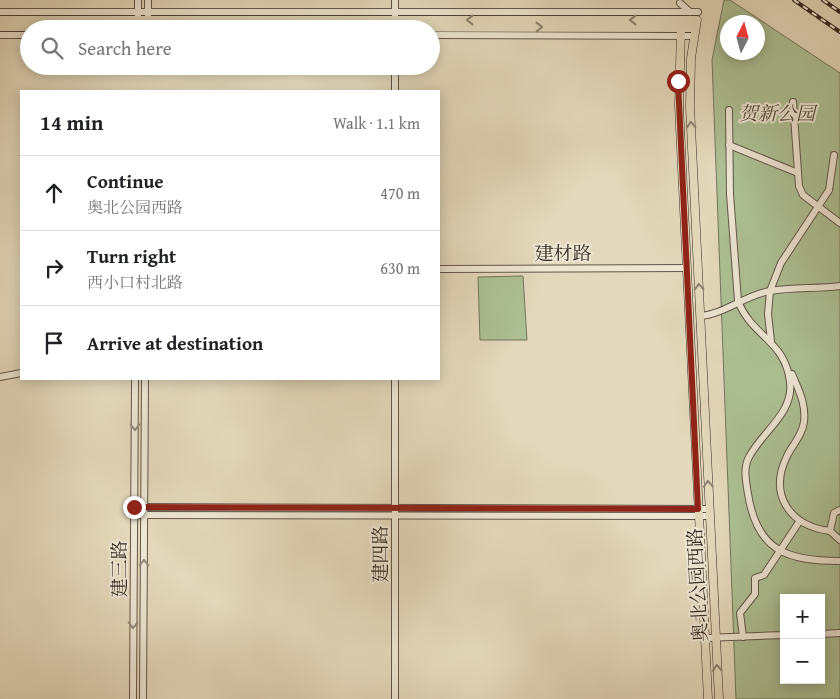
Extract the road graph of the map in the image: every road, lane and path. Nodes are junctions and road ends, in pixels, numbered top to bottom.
1 (138, 0) edge
2 (148, 0) edge
3 (395, 0) edge
4 (680, 1) edge
5 (0, 12) edge
6 (689, 12) junction
7 (0, 20) edge
8 (138, 20) junction
9 (148, 20) junction
10 (395, 20) edge
11 (440, 22) edge
12 (440, 22) edge
13 (681, 24) junction
14 (696, 24) junction
15 (20, 26) edge
16 (0, 27) edge
17 (0, 35) edge
18 (20, 35) edge
19 (440, 35) edge
20 (395, 75) edge
21 (395, 90) edge
22 (793, 102) dead end
23 (729, 110) dead end
24 (729, 146) junction
25 (834, 155) dead end
26 (798, 173) junction
27 (818, 208) junction
28 (840, 223) edge
29 (440, 268) edge
30 (687, 268) junction
31 (840, 286) edge
32 (770, 291) junction
33 (738, 301) junction
34 (700, 316) junction
35 (771, 341) junction
36 (785, 357) junction
37 (20, 373) edge
38 (0, 376) edge
39 (135, 380) edge
40 (145, 380) edge
41 (395, 380) edge
42 (134, 507) junction
43 (144, 508) junction
44 (395, 508) junction
45 (840, 510) edge
46 (699, 513) junction
47 (710, 513) junction
48 (134, 515) junction
49 (144, 515) junction
50 (395, 516) junction
51 (799, 522) junction
52 (830, 531) junction
53 (840, 540) edge
54 (779, 551) junction
55 (840, 561) edge
56 (840, 633) edge
57 (825, 634) edge
58 (780, 635) edge
59 (744, 637) junction
60 (705, 638) junction
61 (716, 638) junction
62 (133, 699) edge
63 (143, 699) edge
64 (395, 699) edge
65 (708, 699) edge
66 (719, 699) edge

1 - 8 street
2 - 9 street
3 - 10 street
4 - 6 street
4 - 13 street
5 - 8 street
6 - 13 street
6 - 14 street
7 - 8 main road
8 - 9 main road
8 - 9 street
11 - 13 main road
13 -> 12 street
13 - 14 main road
13 - 19 street
13 - 30 main road, 奥北公园西路
34 -> 14 main road, 奥北公园西路
15 - 16 main road
17 - 18 street
20 - 21 street
22 - 26 street
23 - 24 street
24 - 26 street
24 - 33 street
25 - 27 street
26 - 27 street
27 - 28 street
27 - 32 street
29 - 30 street, 建材路
30 - 46 main road, 奥北公园西路
31 - 32 street
32 - 33 street
32 - 35 street
33 - 34 street
33 - 35 street
47 -> 34 main road, 奥北公园西路
35 - 36 street
36 - 51 street
36 - 54 street
37 - 38 street
39 -> 42 street, 建三路
40 - 43 street, 建三路
41 - 44 street, 建四路
42 - 43 street
42 - 48 street, 建三路
43 - 44 street
43 - 49 street, 建三路
44 - 46 street
44 - 50 street, 建四路
45 - 52 street
46 - 47 street
46 - 50 street
46 - 60 main road, 奥北公园西路
47 - 61 main road, 奥北公园西路
48 - 49 street
48 -> 62 street, 建三路
49 - 50 street
63 -> 49 street, 建三路
50 - 64 street, 建四路
51 - 52 street
51 - 54 street
52 - 53 street
54 - 55 street
54 - 59 street
56 - 57 street
58 - 59 street
59 - 61 street
60 - 61 street
60 - 65 main road, 奥北公园西路
66 -> 61 main road, 奥北公园西路

